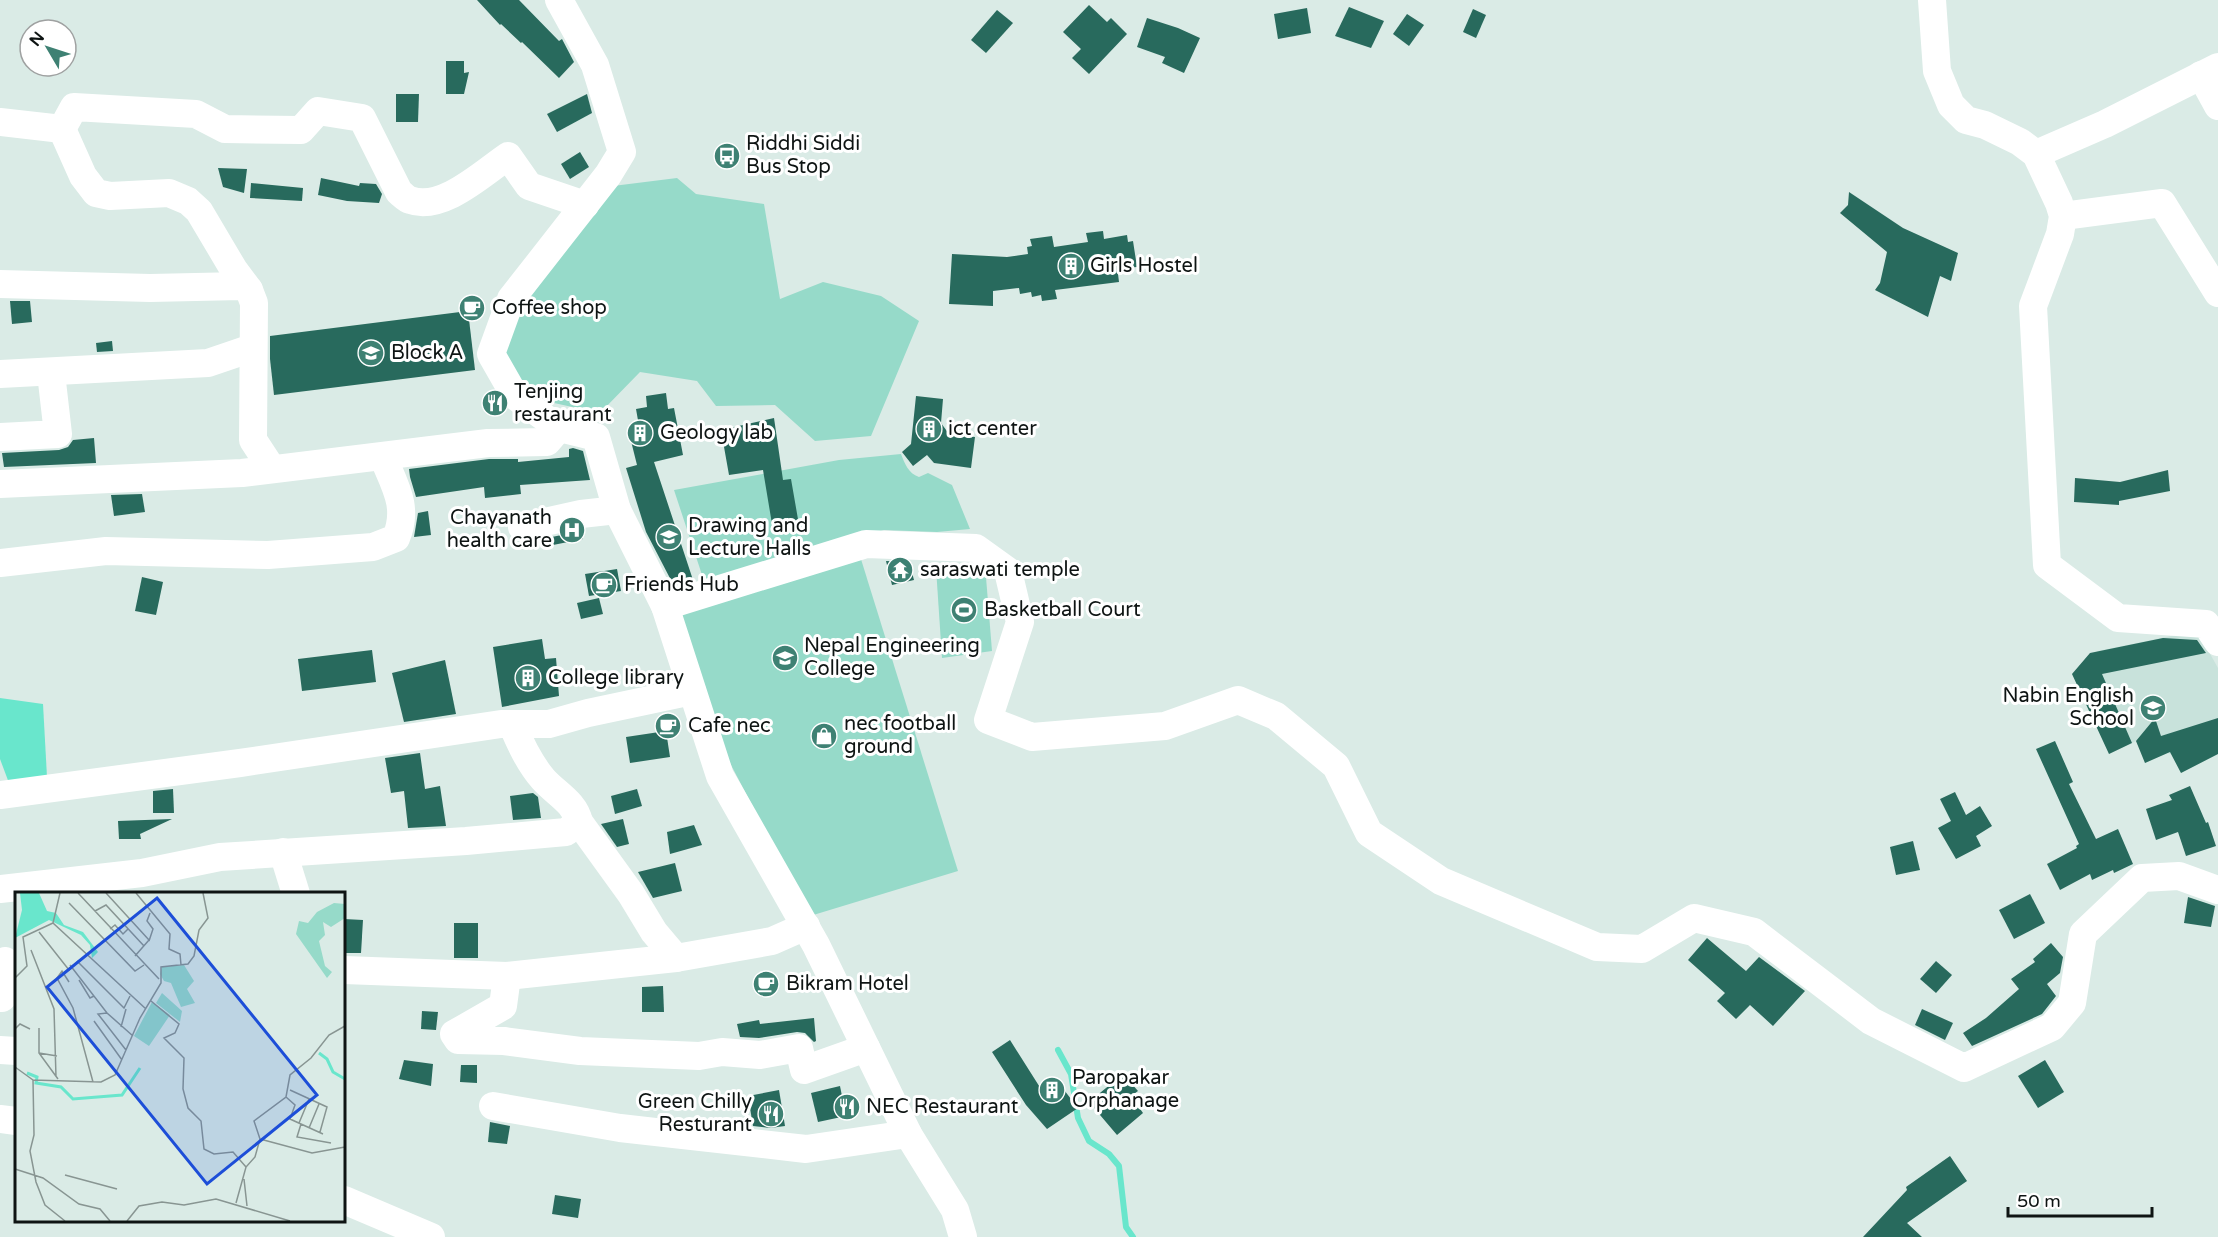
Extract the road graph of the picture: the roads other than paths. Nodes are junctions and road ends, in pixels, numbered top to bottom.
1 (559, 0) edge
2 (1932, 0) edge
3 (2210, 71) edge
4 (2218, 106) edge
5 (0, 122) edge
6 (62, 129) junction
7 (2036, 154) junction
8 (585, 205) junction
9 (2062, 216) junction
10 (0, 284) edge
11 (249, 290) junction
12 (2218, 293) edge
13 (252, 348) junction
14 (51, 373) junction
15 (0, 374) edge
16 (559, 428) junction
17 (0, 437) edge
18 (383, 457) junction
19 (272, 469) junction
20 (0, 484) edge
21 (617, 510) junction
22 (522, 527) dead end
23 (0, 563) edge
24 (665, 606) junction
25 (2214, 628) edge
26 (692, 691) junction
27 (512, 724) junction
28 (0, 795) edge
29 (579, 822) junction
30 (283, 852) junction
31 (0, 889) edge
32 (2218, 890) edge
33 (295, 892) edge
34 (806, 926) junction
35 (676, 958) junction
36 (7, 960) edge
37 (345, 970) edge
38 (507, 976) junction
39 (0, 998) edge
40 (866, 1048) junction
41 (0, 1050) edge
42 (15, 1051) edge
43 (493, 1106) dead end
44 (0, 1119) edge
45 (15, 1121) edge
46 (908, 1134) junction
47 (345, 1200) edge
48 (431, 1237) edge
49 (963, 1237) edge

1 - 8 street
2 - 7 street
3 - 4 street
3 - 7 street
5 - 6 street
6 - 8 street
6 - 11 street
7 - 9 street
8 - 16 street
9 - 12 street
9 - 25 street
10 - 11 street
11 - 13 street
13 - 14 street
13 - 19 street
14 - 15 street
14 - 17 street
16 - 18 street
16 - 21 street
18 - 19 street
18 - 23 street
19 - 20 street
21 - 22 street
21 - 24 street
24 - 26 street
24 - 32 street
26 - 27 street
26 - 34 street
27 - 28 street
27 - 29 street
29 - 30 street
29 - 35 street
30 - 31 street
30 - 33 street
34 - 35 street
34 - 40 street
35 - 38 street
36 - 39 street
37 - 38 street
38 - 40 street
40 - 46 street
41 - 42 street
43 - 46 street
44 - 45 street
46 - 49 street
47 - 48 street

